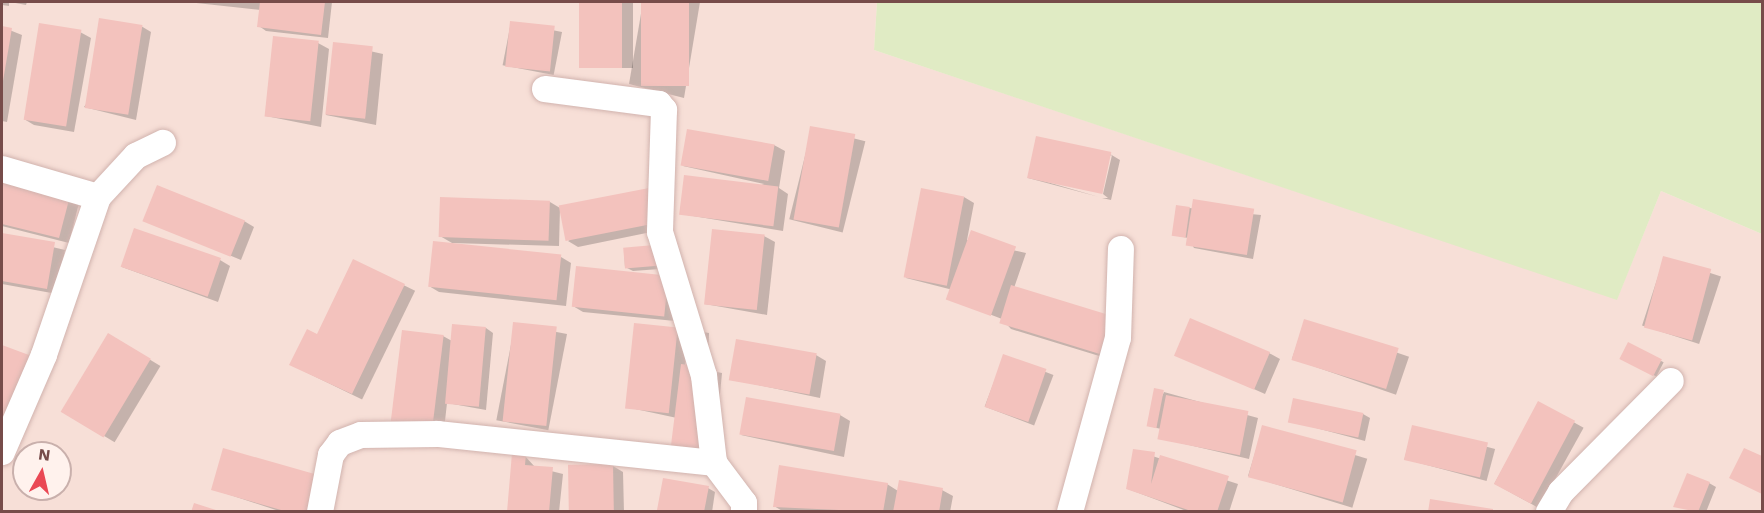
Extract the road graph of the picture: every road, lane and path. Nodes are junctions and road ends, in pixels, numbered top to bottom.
1 (545, 89) dead end
2 (163, 143) dead end
3 (2, 169) edge
4 (98, 197) junction
5 (1120, 249) dead end
6 (1671, 381) dead end
7 (2, 452) edge
8 (714, 463) junction
9 (320, 512) edge
10 (744, 512) edge
11 (1070, 512) edge
12 (1549, 512) edge

1 - 8 street
2 - 4 street
3 - 4 street
4 - 7 street
5 - 11 street
6 - 12 street
8 - 9 street
8 - 10 street

